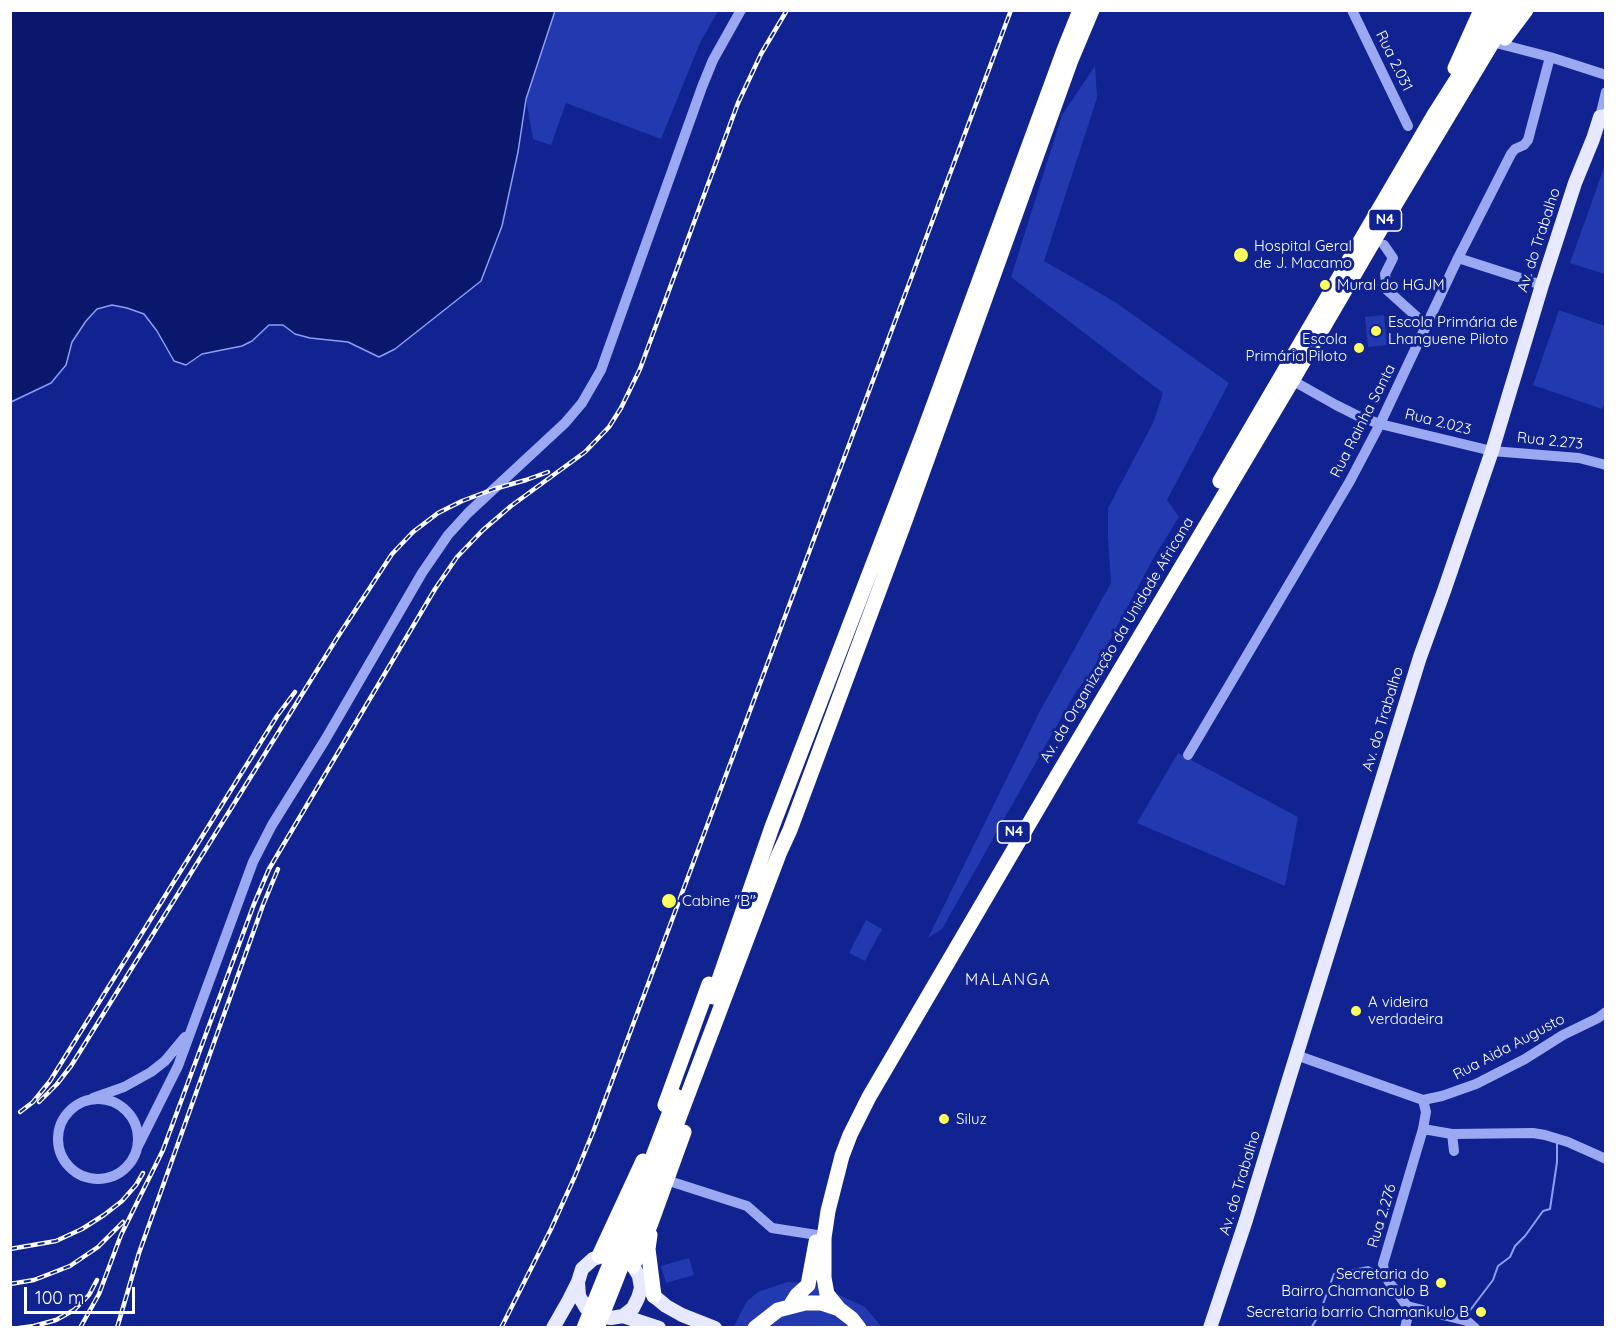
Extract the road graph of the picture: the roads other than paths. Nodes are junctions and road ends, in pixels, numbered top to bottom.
1 (741, 10) edge
2 (1080, 10) edge
3 (1092, 10) edge
4 (1352, 10) edge
5 (1481, 10) edge
6 (1498, 10) edge
7 (1512, 10) edge
8 (1526, 10) edge
9 (1500, 44) junction
10 (1551, 57) junction
11 (1482, 62) junction
12 (1605, 75) edge
13 (1605, 92) edge
14 (1434, 115) junction
15 (1604, 121) edge
16 (1408, 126) dead end
17 (1384, 245) dead end
18 (1458, 258) junction
19 (1542, 285) junction
20 (1428, 322) junction
21 (1288, 377) junction
22 (1380, 423) junction
23 (1492, 450) junction
24 (1605, 465) edge
25 (1188, 755) dead end
26 (772, 827) junction
27 (1605, 1012) edge
28 (191, 1029) junction
29 (1296, 1055) junction
30 (1423, 1100) junction
31 (86, 1101) junction
32 (1423, 1129) junction
33 (1452, 1134) junction
34 (138, 1146) junction
35 (1454, 1151) dead end
36 (1605, 1159) edge
37 (655, 1179) junction
38 (651, 1223) junction
39 (818, 1235) junction
40 (599, 1256) junction
41 (636, 1271) junction
42 (578, 1282) junction
43 (654, 1296) junction
44 (790, 1306) junction
45 (1407, 1306) junction
46 (839, 1309) junction
47 (623, 1316) junction
48 (598, 1322) edge
49 (553, 1328) edge
50 (576, 1328) edge
51 (584, 1328) edge
52 (658, 1328) edge
53 (715, 1328) edge
54 (755, 1328) edge
55 (859, 1328) edge
56 (1210, 1328) edge
57 (1405, 1328) edge
58 (1475, 1328) edge

1 - 28 street
2 - 26 highway
3 - 37 highway
4 - 16 street, Rua 2.031
5 - 14 highway
6 - 14 highway, N4
7 - 11 highway, Av. da Organização da Unidade Africana / N4
8 - 9 highway
9 - 10 street
9 - 11 highway
10 - 12 street
10 - 18 street, Rua Rainha Santa
11 - 21 highway, Av. da Organização da Unidade Africana / N4
13 - 15 street
14 - 21 highway, N4
15 - 19 main road, Av. do Trabalho
17 - 20 street
18 - 19 street
18 - 20 street, Rua Rainha Santa
19 - 23 main road, Av. do Trabalho
20 - 22 street, Rua Rainha Santa
21 - 22 street, Rua 2.023
21 - 39 highway, Av. da Organização da Unidade Africana / N4
21 - 46 highway, Av. da Organização da Unidade Africana / N4
22 - 23 street, Rua 2.023
22 - 25 street, Rua Rainha Santa
23 - 24 street, Rua 2.273
23 - 29 main road, Av. do Trabalho
26 - 37 highway
26 - 40 highway
27 - 30 street, Rua Aida Augusto
28 - 31 street
28 - 34 street
29 - 30 street
29 - 56 main road, Av. do Trabalho
30 - 32 street, Rua 2.276
31 - 34 street
31 - 34 street
32 - 33 street
32 - 45 street, Rua 2.276
33 - 35 street
33 - 36 street
37 - 38 highway
37 - 39 street
37 - 48 highway, bridge
37 - 51 highway, bridge
38 - 41 highway
38 - 43 highway
39 - 44 highway, Av. da Organização da Unidade Africana / N4
40 - 41 main road
40 - 42 main road
41 - 43 main road
41 - 47 main road
42 - 48 main road
42 - 49 main road
43 - 53 main road
44 - 46 highway
44 - 54 highway
45 - 57 street
45 - 58 street
46 - 55 highway
47 - 48 main road
47 - 52 main road
48 - 50 main road

